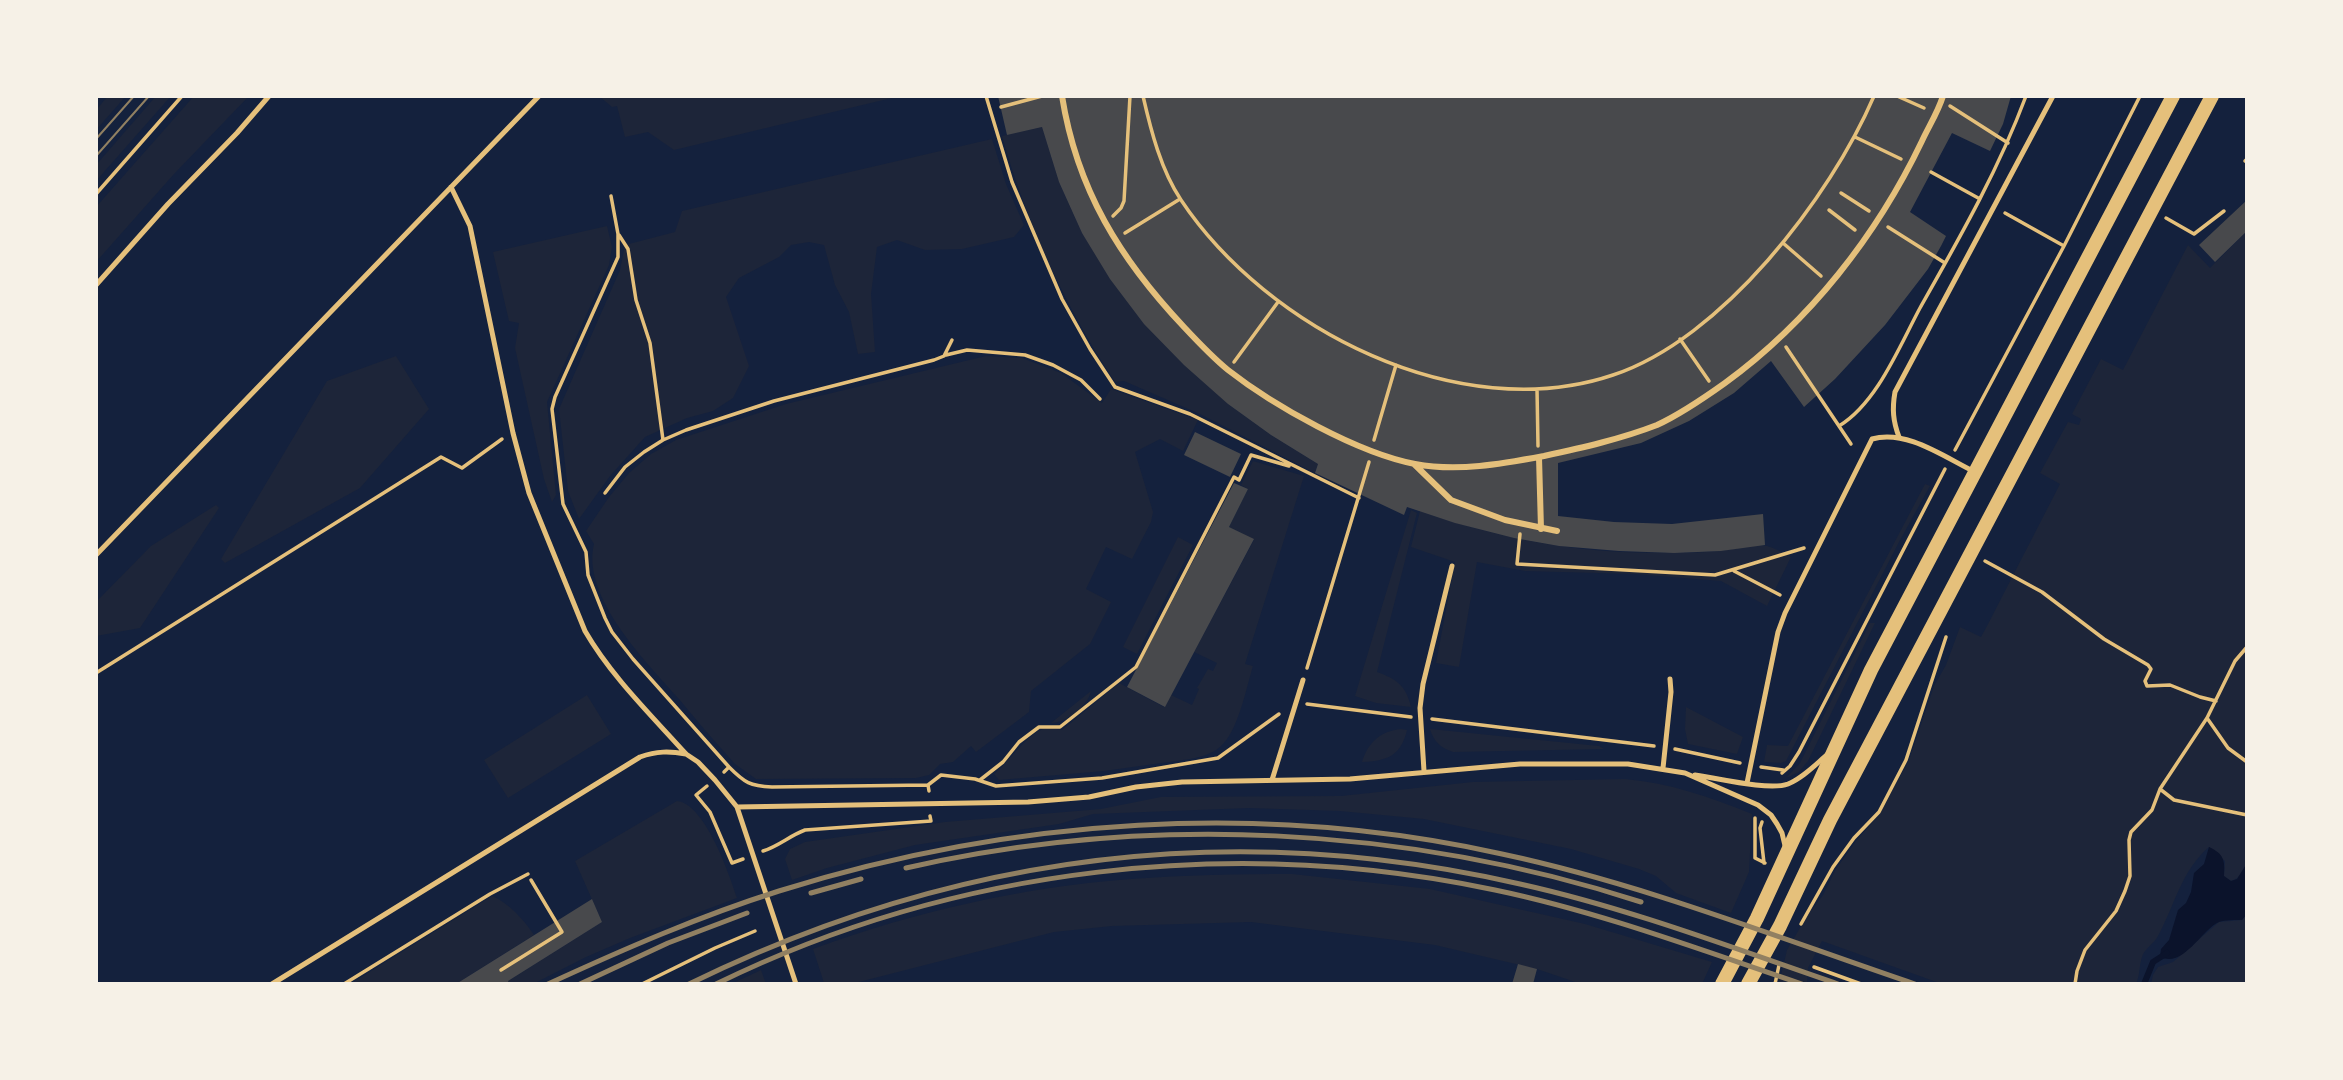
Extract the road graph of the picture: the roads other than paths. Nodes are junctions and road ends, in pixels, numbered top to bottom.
1 (270, 96) edge
2 (538, 96) edge
3 (1062, 96) edge
4 (1943, 96) edge
5 (2053, 96) edge
6 (2173, 96) edge
7 (2212, 96) edge
8 (451, 187) junction
9 (96, 285) edge
10 (1899, 438) junction
11 (1539, 457) junction
12 (1414, 464) junction
13 (1975, 472) junction
14 (1541, 528) junction
15 (1557, 531) dead end
16 (96, 555) edge
17 (1452, 566) dead end
18 (1670, 679) dead end
19 (1303, 680) road end
20 (1836, 747) junction
21 (686, 754) junction
22 (1663, 768) junction
23 (1424, 771) junction
24 (1685, 773) junction
25 (1272, 780) junction
26 (1747, 783) junction
27 (737, 807) junction
28 (1786, 852) junction
29 (272, 984) edge
30 (796, 984) edge
31 (1722, 984) edge
32 (1748, 984) edge

1 - 9 lane
2 - 8 lane
3 - 12 street
4 - 11 street
5 - 10 lane
6 - 13 main road
7 - 32 main road
8 - 16 lane
8 - 21 lane
10 - 13 lane
10 - 26 lane
11 - 12 street
11 - 14 street
12 - 14 street
13 - 20 main road
14 - 15 street
17 - 23 lane
18 - 22 lane
19 - 25 lane
20 - 26 lane
20 - 28 main road
21 - 27 lane
21 - 29 lane
22 - 23 lane
22 - 24 lane
23 - 25 lane
24 - 26 lane
24 - 28 lane
25 - 27 lane
27 - 30 lane
28 - 31 main road

